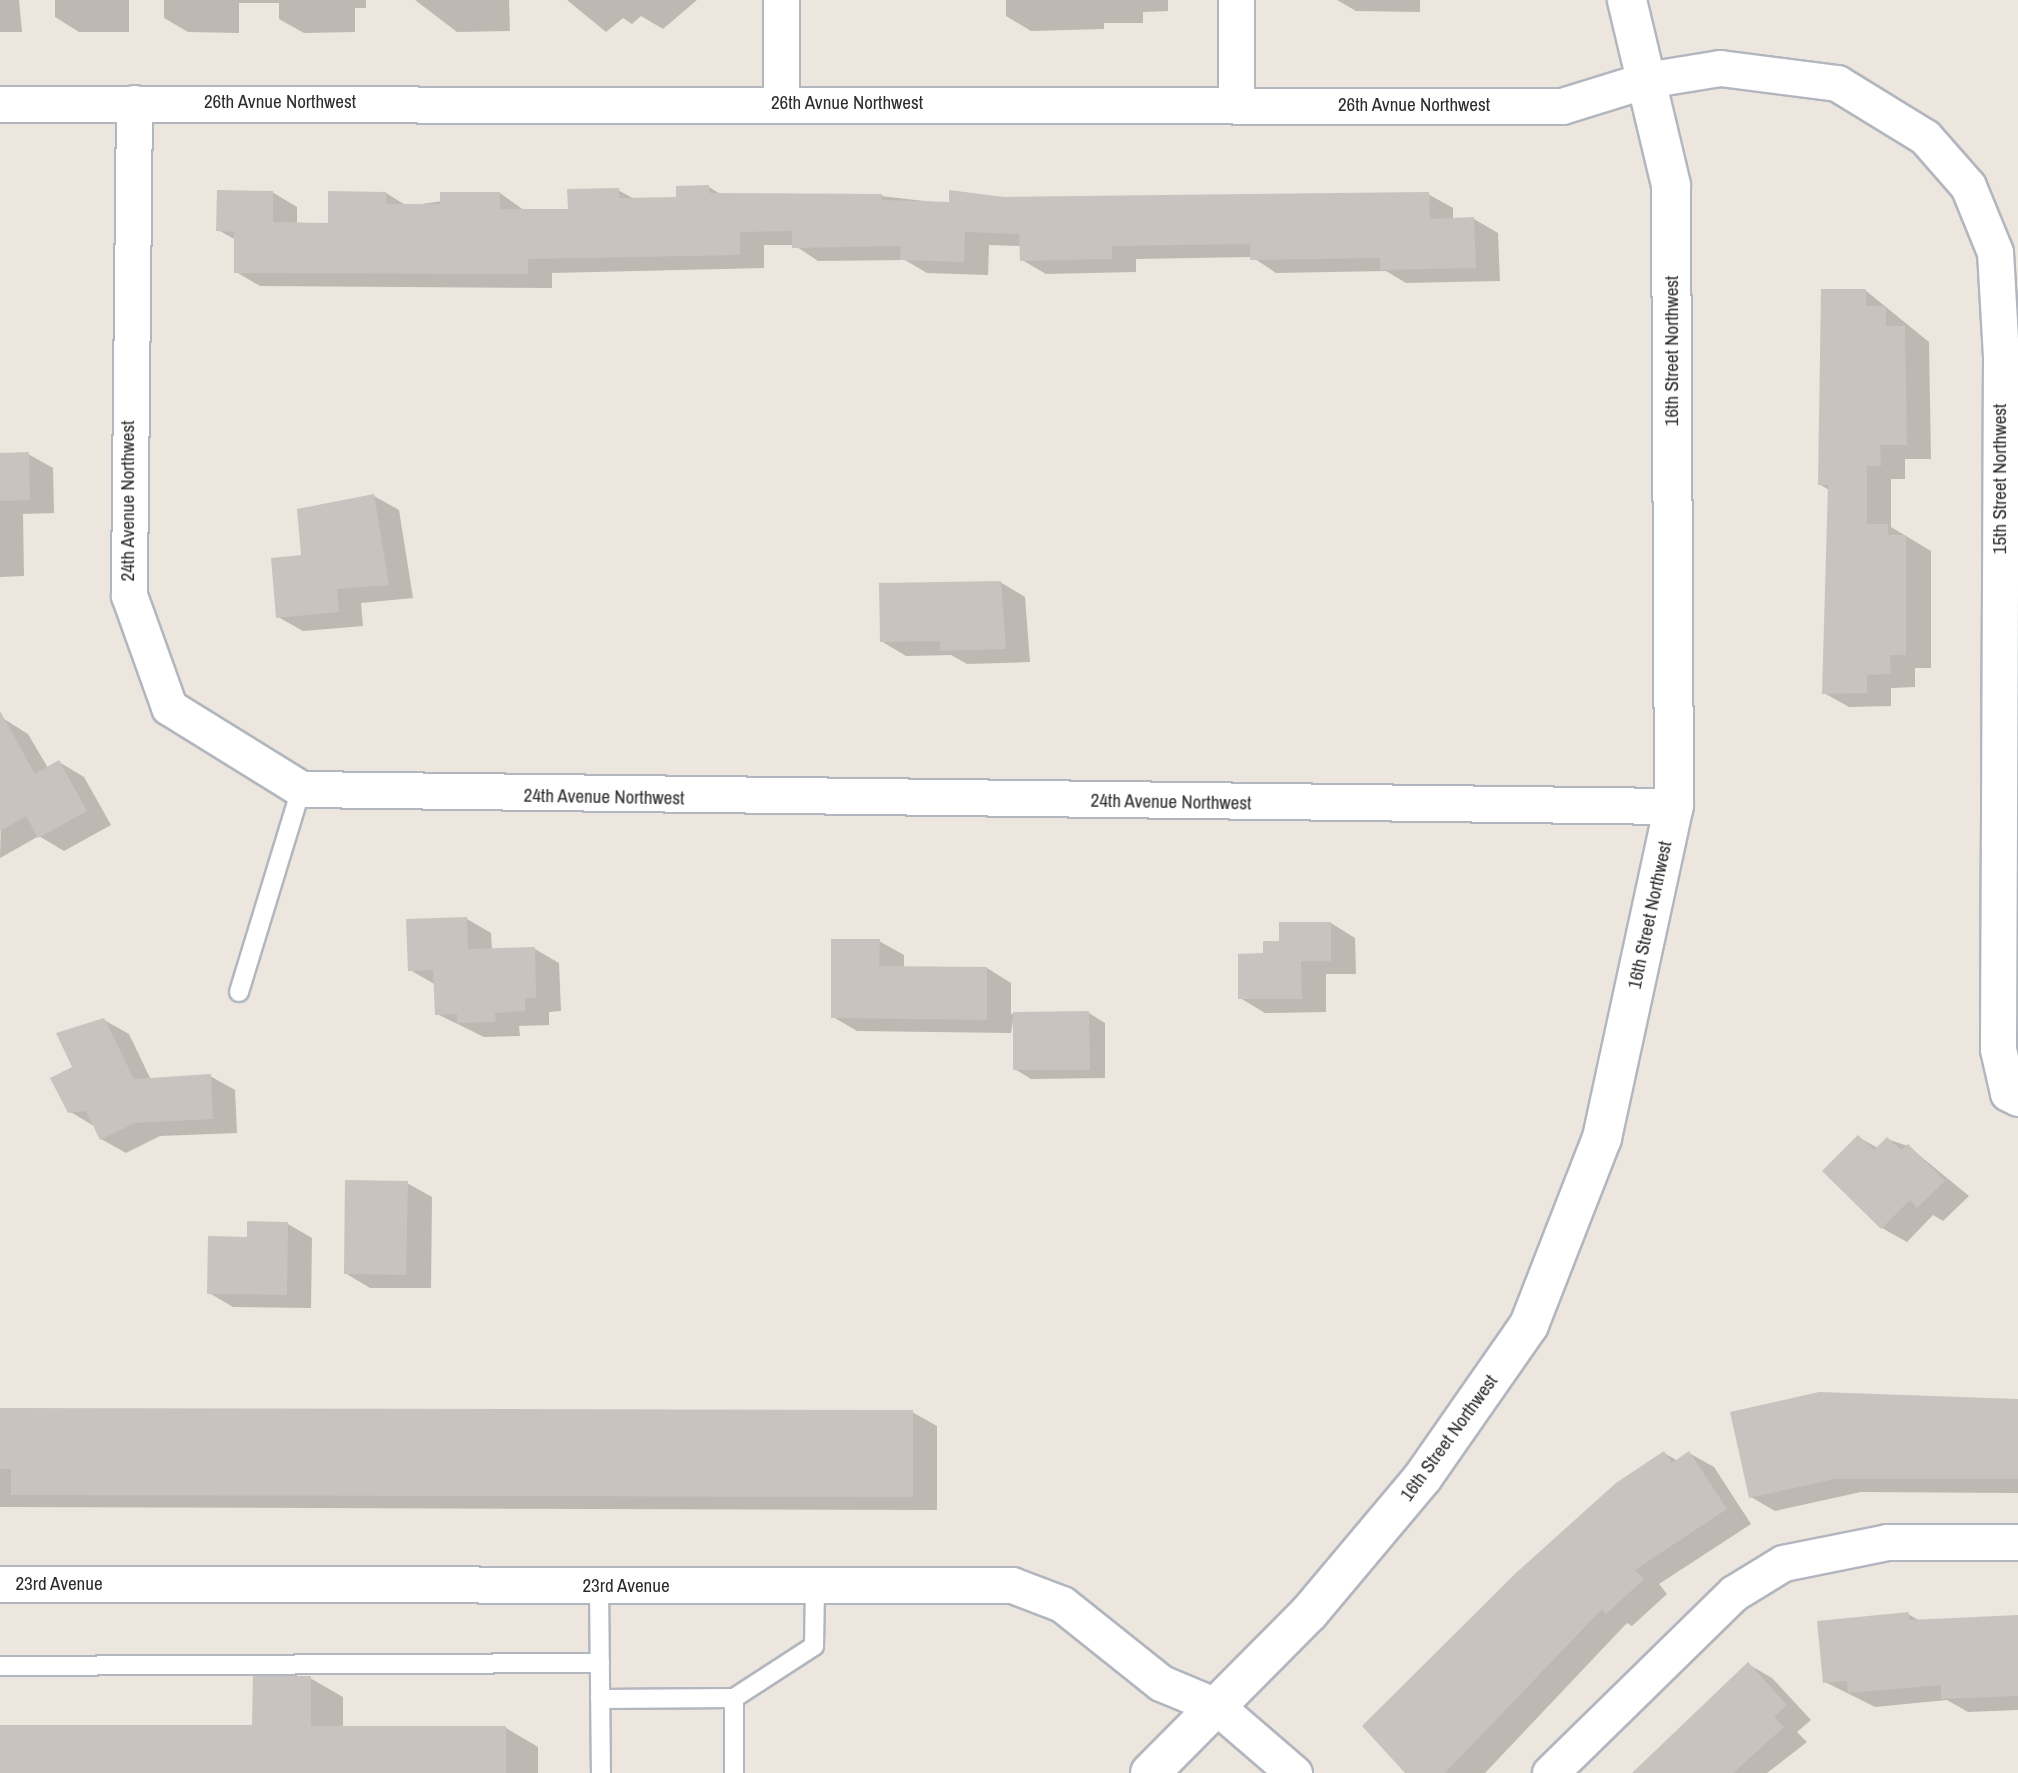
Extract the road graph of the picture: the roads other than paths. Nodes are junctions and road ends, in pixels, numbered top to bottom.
1 (780, 0) edge
2 (1236, 0) edge
3 (1627, 0) edge
4 (1689, 73) joint
5 (1646, 80) junction
6 (134, 103) junction
7 (781, 103) junction
8 (0, 104) edge
9 (1236, 105) junction
10 (301, 789) junction
11 (1674, 806) junction
12 (239, 992) dead end
13 (2013, 1096) edge
14 (2018, 1542) edge
15 (0, 1584) edge
16 (599, 1586) junction
17 (815, 1587) junction
18 (600, 1663) junction
19 (0, 1666) edge
20 (734, 1698) junction
21 (600, 1699) junction
22 (1216, 1706) junction
23 (601, 1773) edge
24 (734, 1773) edge
25 (1150, 1773) edge
26 (1294, 1773) edge
27 (1550, 1773) edge

1 - 7 street
2 - 9 street
3 - 5 street, 16th Street Northwest
4 - 5 street, 26th Avnue Northwest
4 - 13 street, 15th Street Northwest
5 - 9 street, 26th Avnue Northwest
5 - 11 street, 16th Street Northwest
6 - 7 street, 26th Avnue Northwest
6 - 8 street, 26th Avnue Northwest
6 - 10 street, 24th Avenue Northwest
7 - 9 street, 26th Avnue Northwest
10 - 11 street, 24th Avenue Northwest
10 - 12 lane
11 - 22 street, 16th Street Northwest
14 - 27 street
15 - 16 street, 23rd Avenue
16 - 17 street, 23rd Avenue
16 - 18 lane
17 - 20 lane
17 - 22 street, 23rd Avenue
18 - 19 lane
18 - 21 lane
20 - 21 lane
20 - 24 lane
21 - 23 lane
22 - 25 street, 16th Street Northwest
22 - 26 street, 23rd Avenue

